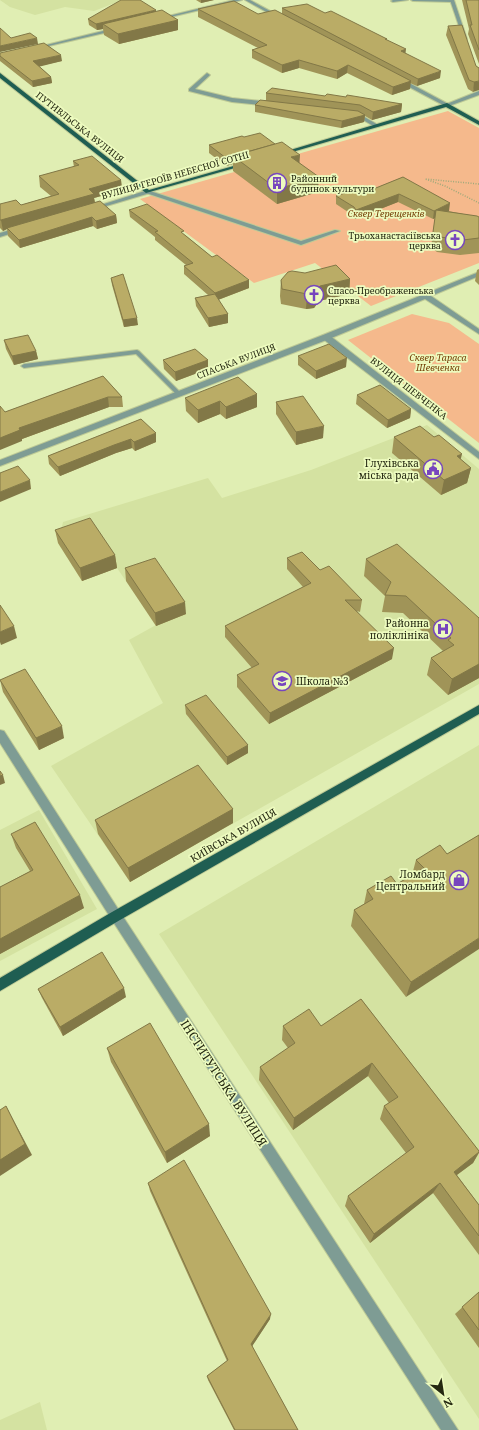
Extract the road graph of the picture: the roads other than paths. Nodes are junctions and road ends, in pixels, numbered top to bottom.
1 (240, 0) edge
2 (247, 0) edge
3 (406, 0) edge
4 (413, 0) edge
5 (393, 1) dead end
6 (452, 1) edge
7 (155, 20) edge
8 (288, 22) edge
9 (124, 27) edge
10 (468, 46) edge
11 (31, 49) edge
12 (207, 75) dead end
13 (0, 76) edge
14 (392, 76) edge
15 (479, 93) edge
16 (277, 105) edge
17 (447, 105) junction
18 (344, 114) edge
19 (479, 123) edge
20 (377, 126) junction
21 (270, 156) edge
22 (255, 161) edge
23 (148, 192) junction
24 (82, 211) edge
25 (30, 226) edge
26 (337, 231) dead end
27 (0, 235) edge
28 (479, 274) edge
29 (426, 296) junction
30 (479, 332) edge
31 (326, 337) junction
32 (24, 366) dead end
33 (179, 394) junction
34 (479, 456) edge
35 (0, 463) edge
36 (479, 709) edge
37 (0, 734) edge
38 (116, 916) junction
39 (0, 985) edge
40 (450, 1430) edge

1 - 7 street
2 - 8 street
3 - 5 lane
4 - 6 lane
6 - 10 street
9 - 11 street
12 - 16 street
13 - 23 main road, ПУТИВЛЬСЬКА ВУЛИЦЯ
14 - 17 street
15 - 17 street
17 - 19 main road
17 - 20 main road
18 - 20 street
20 - 21 main road
22 - 23 main road, ВУЛИЦЯ ГЕРОЇВ НЕБЕСНОЇ СОТНІ
23 - 24 street, ВУЛИЦЯ ГЕРОЇВ НЕБЕСНОЇ СОТНІ
23 - 26 lane
25 - 27 street
28 - 29 street, СПАСЬКА ВУЛИЦЯ
29 - 30 street
29 - 31 street, СПАСЬКА ВУЛИЦЯ
31 - 33 street, СПАСЬКА ВУЛИЦЯ
31 - 34 street, ВУЛИЦЯ ШЕВЧЕНКА
32 - 33 lane
33 - 35 street, СПАСЬКА ВУЛИЦЯ
36 - 38 main road, КИЇВСЬКА ВУЛИЦЯ
37 - 38 street, ІНСТИТУТСЬКА ВУЛИЦЯ
38 - 39 main road, КИЇВСЬКА ВУЛИЦЯ
38 - 40 street, ІНСТИТУТСЬКА ВУЛИЦЯ

